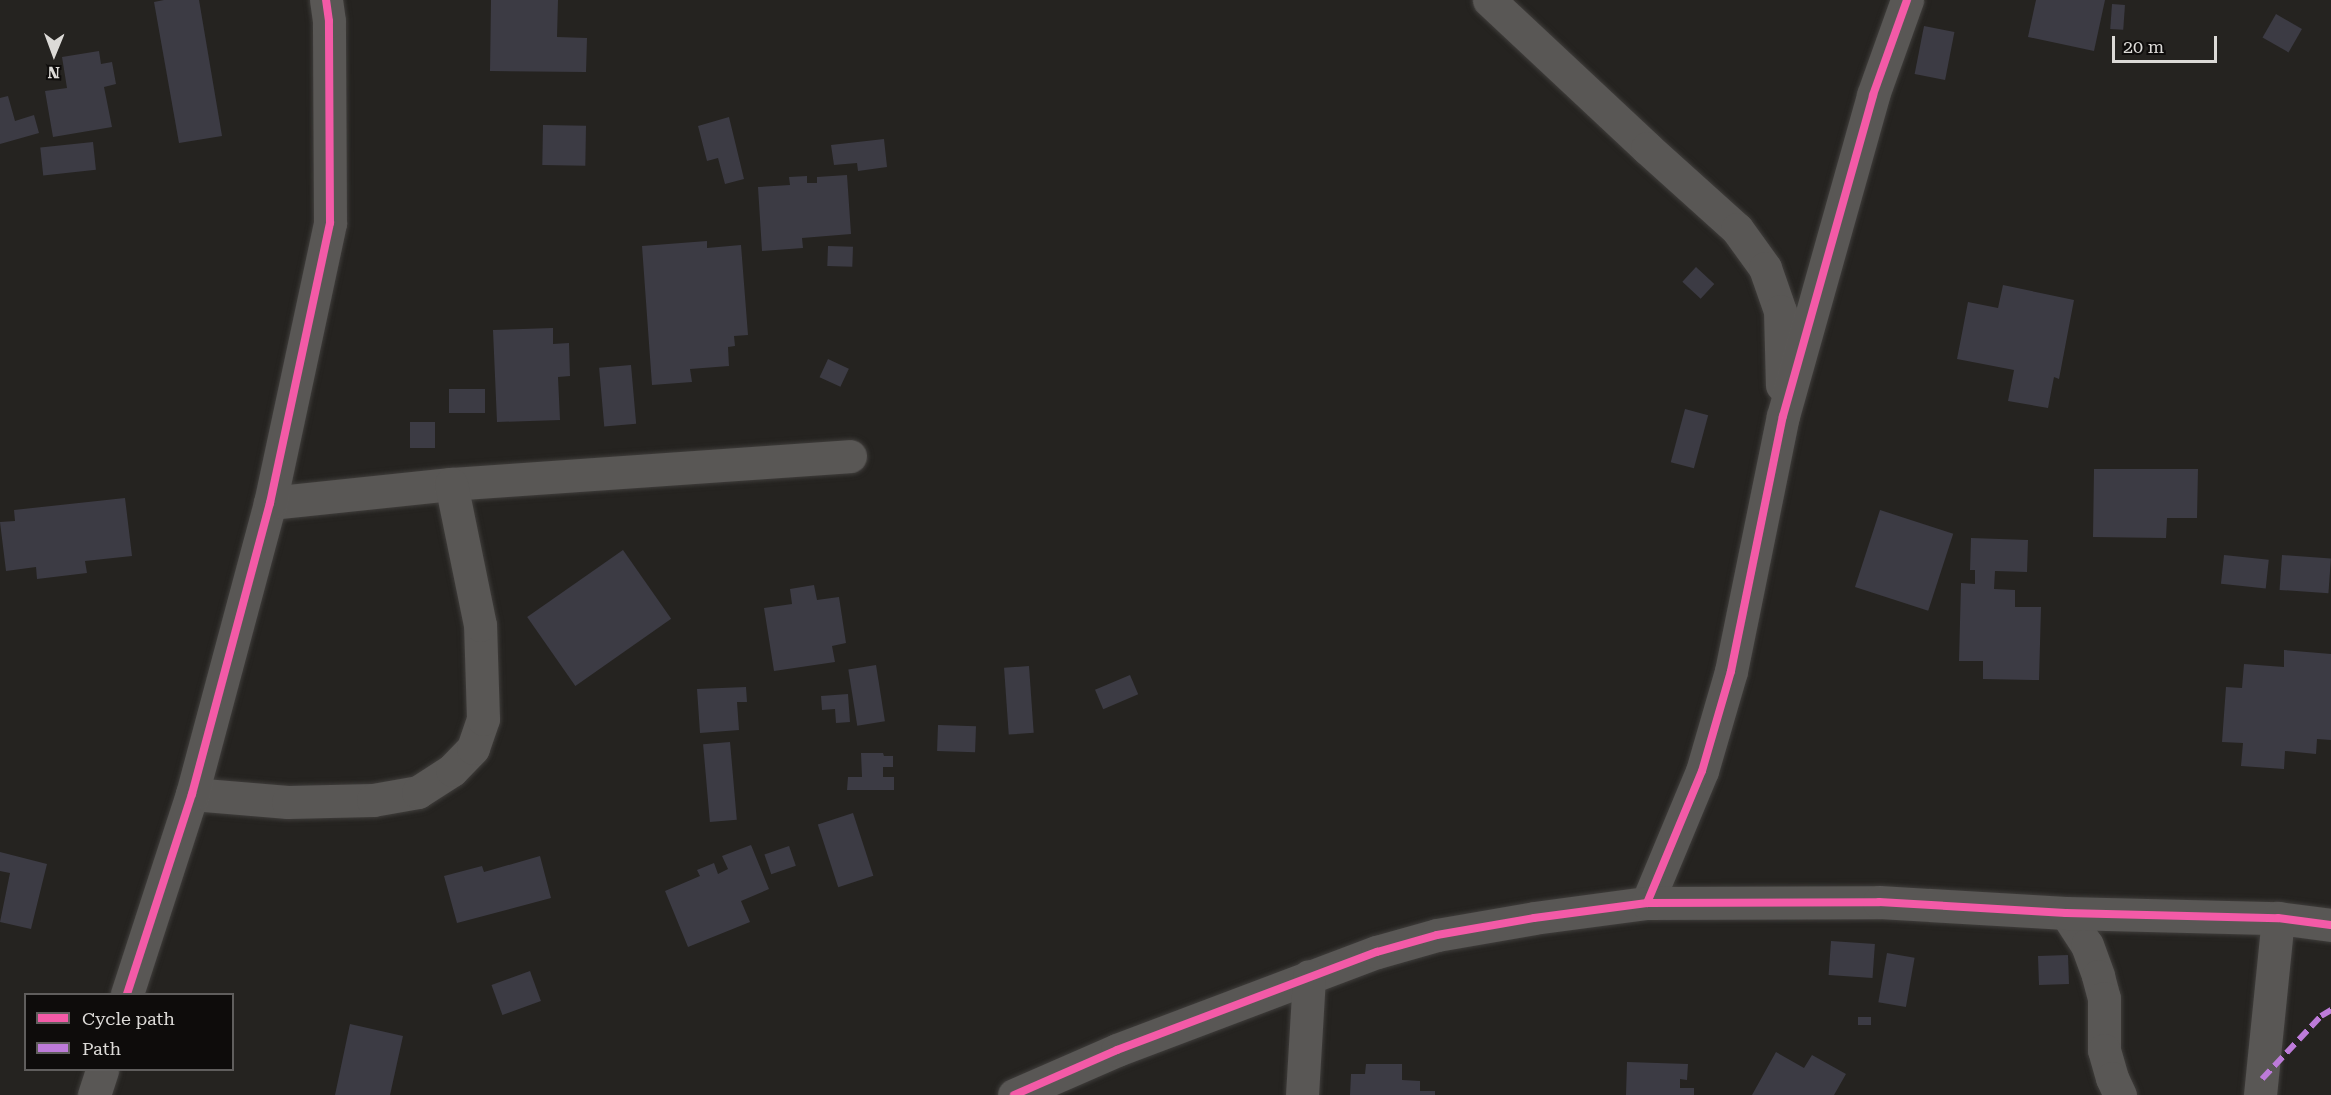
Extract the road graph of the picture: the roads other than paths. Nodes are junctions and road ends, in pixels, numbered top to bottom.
1 (326, 0) edge
2 (1489, 0) edge
3 (1907, 0) edge
4 (1782, 416) junction
5 (850, 456) dead end
6 (451, 484) junction
7 (270, 503) junction
8 (192, 794) junction
9 (1647, 903) junction
10 (2066, 913) junction
11 (2278, 918) junction
12 (2331, 925) edge
13 (1309, 976) junction
14 (127, 993) edge
15 (102, 1071) edge
16 (94, 1095) edge
17 (1014, 1095) edge
18 (1302, 1095) edge
19 (2120, 1095) edge
20 (2260, 1095) edge

1 - 7 street
2 - 4 street
3 - 4 street
4 - 9 street
5 - 6 street
6 - 7 street
6 - 8 street
7 - 8 street
8 - 14 street
9 - 10 street
9 - 13 street
10 - 11 street
10 - 19 street
11 - 12 street
11 - 20 street
13 - 17 street
13 - 18 street
15 - 16 street

